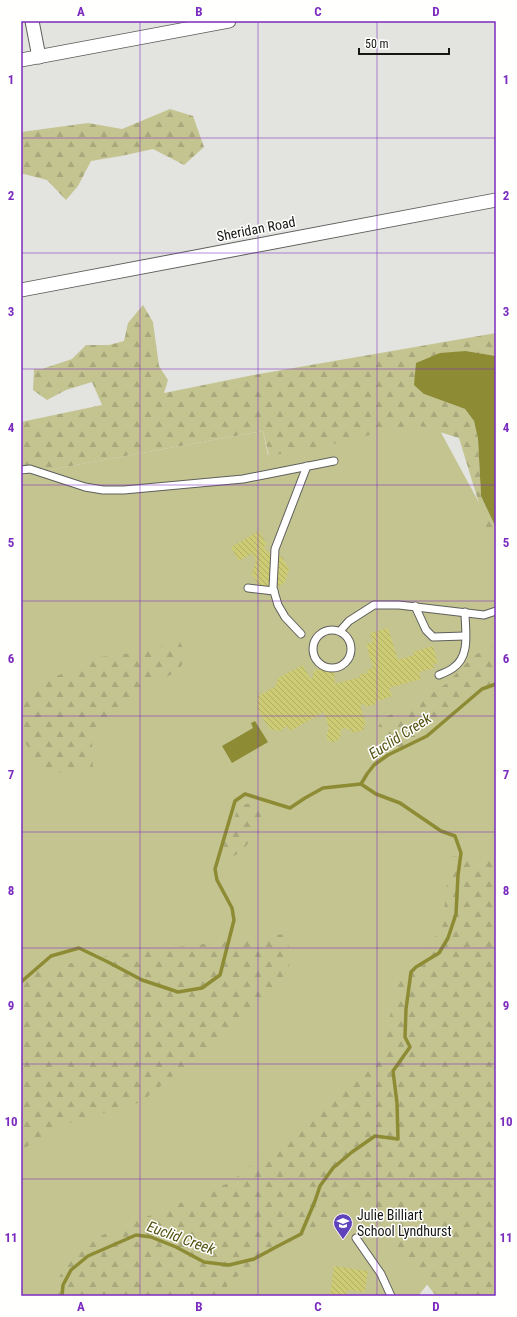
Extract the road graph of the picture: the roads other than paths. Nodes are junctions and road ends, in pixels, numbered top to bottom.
1 (32, 21) edge
2 (229, 21) edge
3 (39, 57) junction
4 (21, 60) edge
5 (496, 200) edge
6 (21, 290) edge
7 (334, 460) dead end
8 (307, 466) junction
9 (21, 470) edge
10 (248, 588) dead end
11 (274, 591) junction
12 (415, 606) junction
13 (496, 611) edge
14 (464, 612) junction
15 (340, 631) junction
16 (301, 634) dead end
17 (465, 636) junction
18 (439, 675) dead end
19 (356, 1238) dead end
20 (391, 1296) edge

1 - 3 street
2 - 3 street
3 - 4 street
5 - 6 street, Sheridan Road
7 - 8 lane
8 - 9 lane
8 - 11 lane
10 - 11 lane
11 - 16 lane
12 - 14 lane
12 - 15 lane
12 - 17 lane
13 - 14 lane
14 - 17 lane
15 - 15 lane
17 - 18 lane
19 - 20 lane

